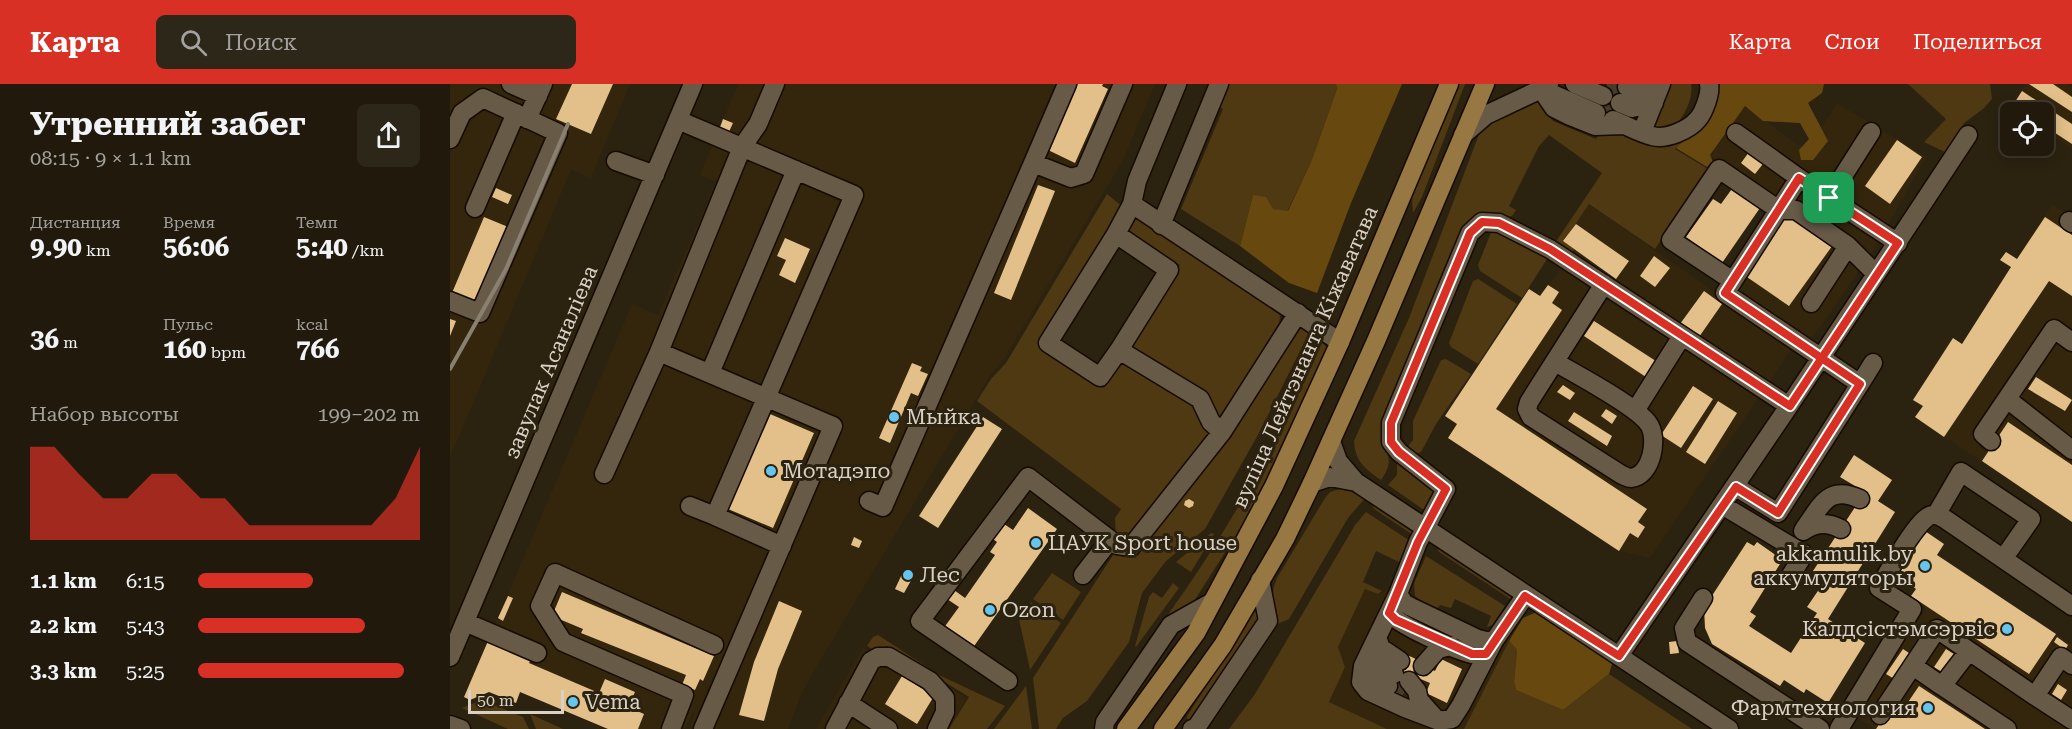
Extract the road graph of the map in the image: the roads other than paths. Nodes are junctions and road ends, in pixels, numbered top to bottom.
1 (511, 84) edge
2 (693, 84) edge
3 (775, 84) edge
4 (1067, 84) edge
5 (1123, 84) edge
6 (1177, 84) edge
7 (1220, 84) edge
8 (1449, 84) edge
9 (1485, 84) edge
10 (1575, 84) edge
11 (1704, 84) edge
12 (1710, 84) edge
13 (1547, 86) edge
14 (540, 90) edge
15 (486, 91) edge
16 (1657, 95) edge
17 (1601, 97) edge
18 (1624, 111) junction
19 (522, 116) junction
20 (678, 120) junction
21 (1684, 129) junction
22 (1871, 132) dead end
23 (1736, 133) dead end
24 (1463, 135) junction
25 (1968, 135) dead end
26 (450, 139) edge
27 (742, 147) junction
28 (616, 161) dead end
29 (1034, 163) junction
30 (796, 170) junction
31 (655, 175) junction
32 (1799, 178) junction
33 (1829, 198) junction
34 (1132, 204) junction
35 (475, 208) dead end
36 (1779, 210) junction
37 (1161, 225) junction
38 (1116, 234) junction
39 (1898, 243) junction
40 (1848, 246) junction
41 (1876, 274) junction
42 (1733, 281) junction
43 (1604, 284) junction
44 (450, 301) edge
45 (1811, 303) dead end
46 (1298, 313) junction
47 (1682, 336) junction
48 (1340, 342) junction
49 (2072, 342) edge
50 (1119, 350) junction
51 (659, 352) junction
52 (1820, 358) junction
53 (1555, 362) junction
54 (1872, 363) dead end
55 (710, 373) junction
56 (1860, 384) junction
57 (765, 397) junction
58 (2007, 399) junction
59 (1790, 406) junction
60 (1635, 411) junction
61 (1222, 432) junction
62 (1331, 441) junction
63 (1991, 441) dead end
64 (2072, 450) edge
65 (604, 474) dead end
66 (1356, 482) junction
67 (1312, 483) junction
68 (1736, 487) junction
69 (1860, 499) dead end
70 (869, 501) dead end
71 (1722, 505) junction
72 (690, 506) dead end
73 (1936, 514) junction
74 (715, 516) junction
75 (1426, 529) junction
76 (1804, 529) junction
77 (1841, 529) dead end
78 (1110, 540) junction
79 (782, 546) junction
80 (1792, 547) junction
81 (2003, 559) junction
82 (1083, 575) dead end
83 (1791, 575) dead end
84 (1260, 580) junction
85 (1398, 594) junction
86 (1525, 596) junction
87 (1703, 598) dead end
88 (1212, 602) junction
89 (2072, 606) edge
90 (1389, 613) junction
91 (465, 622) junction
92 (714, 645) dead end
93 (1451, 646) junction
94 (1490, 647) junction
95 (1970, 651) junction
96 (1370, 652) junction
97 (537, 653) dead end
98 (1619, 656) junction
99 (450, 657) edge
100 (2072, 665) edge
101 (1423, 666) dead end
102 (1913, 666) junction
103 (1008, 681) dead end
104 (1402, 682) junction
105 (1942, 686) junction
106 (2035, 696) junction
107 (848, 703) junction
108 (1880, 715) dead end
109 (2072, 720) edge
110 (1439, 721) junction
111 (450, 725) edge
112 (880, 727) edge
113 (461, 729) edge
114 (671, 729) edge
115 (703, 729) edge
116 (835, 729) edge
117 (937, 729) edge
118 (1104, 729) edge
119 (1126, 729) edge
120 (1163, 729) edge
121 (1192, 729) edge
122 (1729, 729) edge
123 (1820, 729) edge
124 (1839, 729) edge
125 (2007, 729) edge

1 - 14 street
2 - 20 street, завулак Асаналіева
3 - 27 street
4 - 29 street
5 - 29 street
6 - 34 street
7 - 37 street
8 - 48 main road, вуліца Лейтэнанта Кіжаватава
9 - 24 main road
10 - 17 street
11 - 21 street
12 - 21 street
13 - 17 street
13 - 18 street
13 - 24 street
14 - 19 street
15 - 19 street
15 - 26 street
16 - 18 street
16 - 18 street
16 - 18 street
18 - 21 street
19 - 35 street
19 - 44 street
20 - 27 street
20 - 31 street, завулак Асаналіева
22 - 33 street
23 - 32 street
24 - 62 main road
25 - 39 street
27 - 30 street
27 - 51 street
28 - 31 street
29 - 70 street
30 - 55 street
30 - 57 street
31 - 91 street, завулак Асаналіева
32 - 33 street
32 - 36 street
33 - 39 street
34 - 37 street
34 - 38 street
36 - 40 street
36 - 42 street
36 - 42 street
37 - 46 street
38 - 50 street
38 - 50 street
39 - 41 street
40 - 41 street
40 - 45 street
41 - 52 street
42 - 52 street
43 - 47 street
43 - 53 street
43 - 75 street
46 - 48 street
46 - 61 street
47 - 59 street
47 - 60 street
48 - 88 main road, вуліца Лейтэнанта Кіжаватава
49 - 58 street
50 - 61 street
51 - 55 street
51 - 65 street
52 - 56 street
52 - 59 street
53 - 60 street
53 - 60 street
54 - 56 street
55 - 57 street
56 - 68 street
57 - 74 street
57 - 79 street
58 - 63 street
58 - 64 street
59 - 68 street
61 - 78 street
62 - 66 street
62 - 67 main road
66 - 67 street
66 - 75 street
67 - 84 main road
68 - 71 street
69 - 76 street
71 - 80 street
71 - 98 street
72 - 74 street
73 - 81 street
73 - 81 street
73 - 124 street
74 - 79 street
75 - 85 street
75 - 86 street
76 - 77 street
76 - 80 street
78 - 82 street
78 - 103 street
79 - 115 street
80 - 83 street
81 - 89 street
84 - 120 main road
84 - 121 street
85 - 90 street
85 - 94 street
86 - 94 street
86 - 98 street
87 - 123 street
88 - 118 street
88 - 119 main road, вуліца Лейтэнанта Кіжаватава
90 - 93 street
90 - 96 street
91 - 97 street
91 - 99 street, завулак Асаналіева
92 - 114 street
93 - 94 street
93 - 101 street
94 - 110 street
95 - 102 street
95 - 105 street
95 - 106 street
96 - 104 street
96 - 104 street
96 - 110 street
98 - 122 street
100 - 106 street
102 - 105 street
102 - 108 street
104 - 110 street
105 - 125 street
106 - 109 street
107 - 112 street
107 - 116 street
107 - 117 street
111 - 113 street

